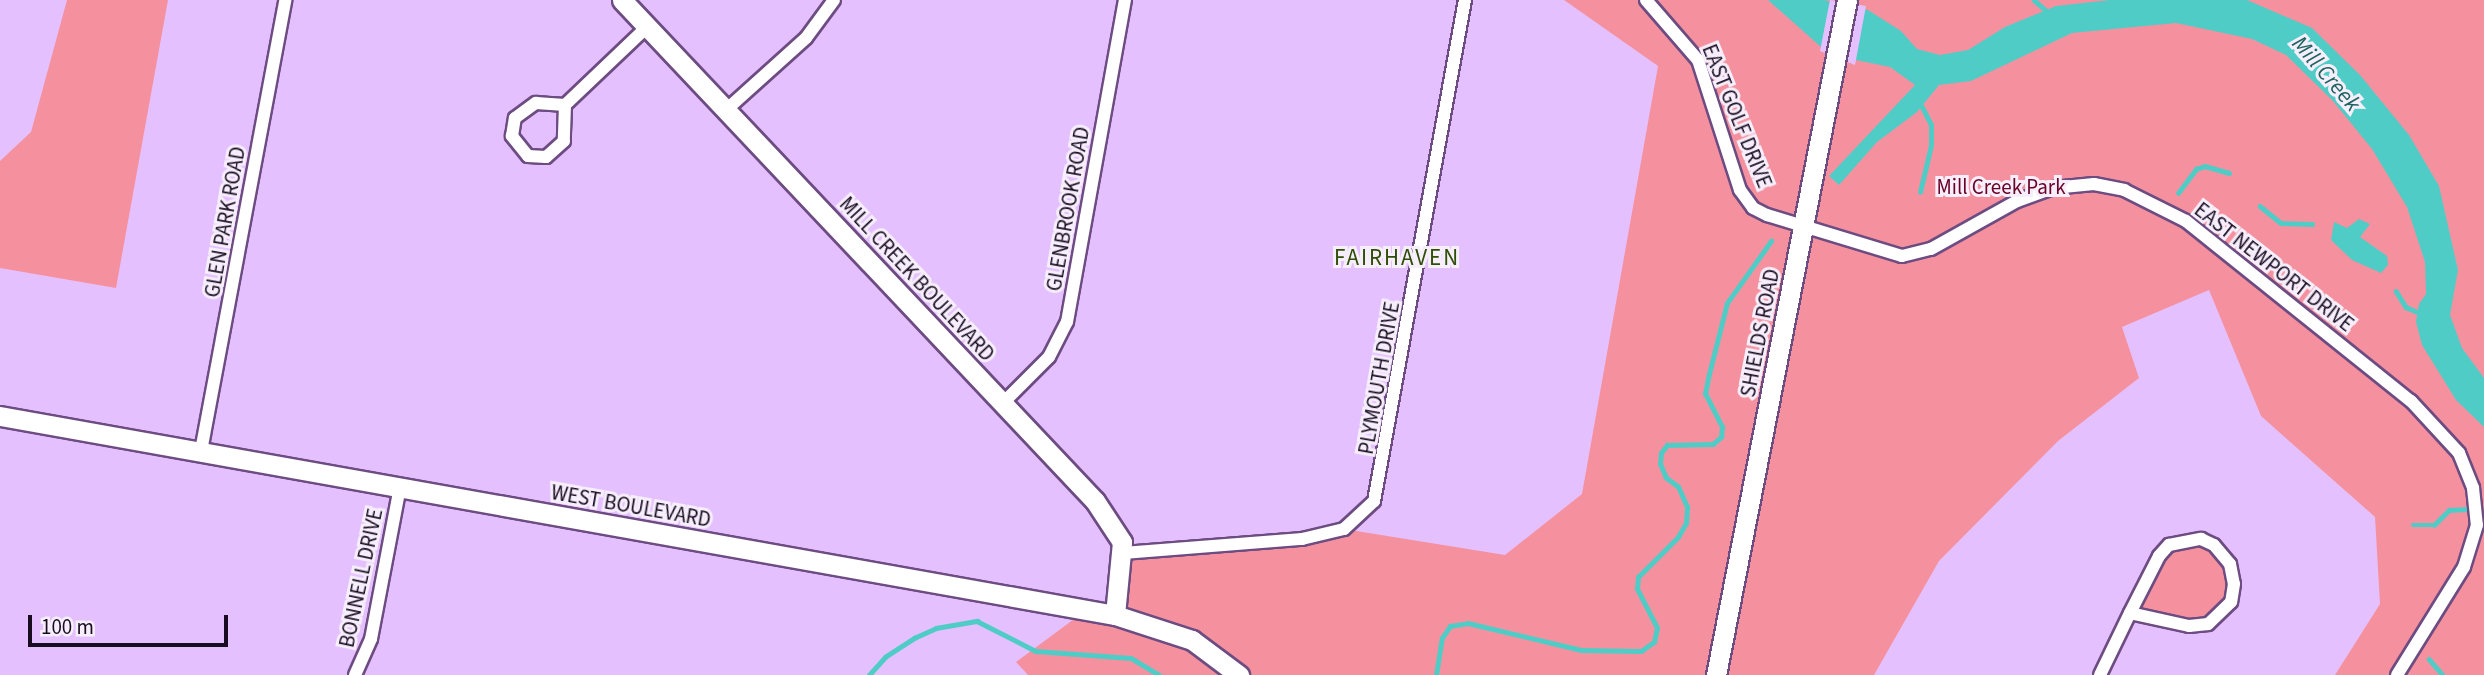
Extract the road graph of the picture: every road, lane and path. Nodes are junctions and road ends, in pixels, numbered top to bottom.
1 (285, 0) edge
2 (622, 0) edge
3 (834, 0) edge
4 (1125, 0) edge
5 (1465, 0) edge
6 (1646, 0) edge
7 (1847, 0) edge
8 (647, 27) junction
9 (565, 105) junction
10 (726, 110) junction
11 (1804, 229) junction
12 (1003, 403) junction
13 (0, 416) edge
14 (201, 451) junction
15 (400, 488) junction
16 (1123, 553) junction
17 (2130, 613) junction
18 (1115, 615) junction
19 (355, 675) edge
20 (1240, 675) edge
21 (1716, 675) edge
22 (2099, 675) edge
23 (2397, 675) edge

1 - 14 street, GLEN PARK ROAD
2 - 8 street, MILL CREEK BOULEVARD
3 - 10 street
4 - 12 street, GLENBROOK ROAD
5 - 16 street, PLYMOUTH DRIVE
6 - 11 street, EAST GOLF DRIVE
7 - 11 street, SHIELDS ROAD
8 - 9 street
8 - 10 street, MILL CREEK BOULEVARD
9 - 9 street
10 - 12 street, MILL CREEK BOULEVARD
11 - 21 street, SHIELDS ROAD
11 - 23 street, EAST NEWPORT DRIVE
12 - 16 street, MILL CREEK BOULEVARD
13 - 14 street, WEST BOULEVARD
14 - 15 street, WEST BOULEVARD
15 - 18 street, WEST BOULEVARD
15 - 19 street, BONNELL DRIVE
16 - 18 street
17 - 17 street
17 - 22 street
18 - 20 street, WEST BOULEVARD

